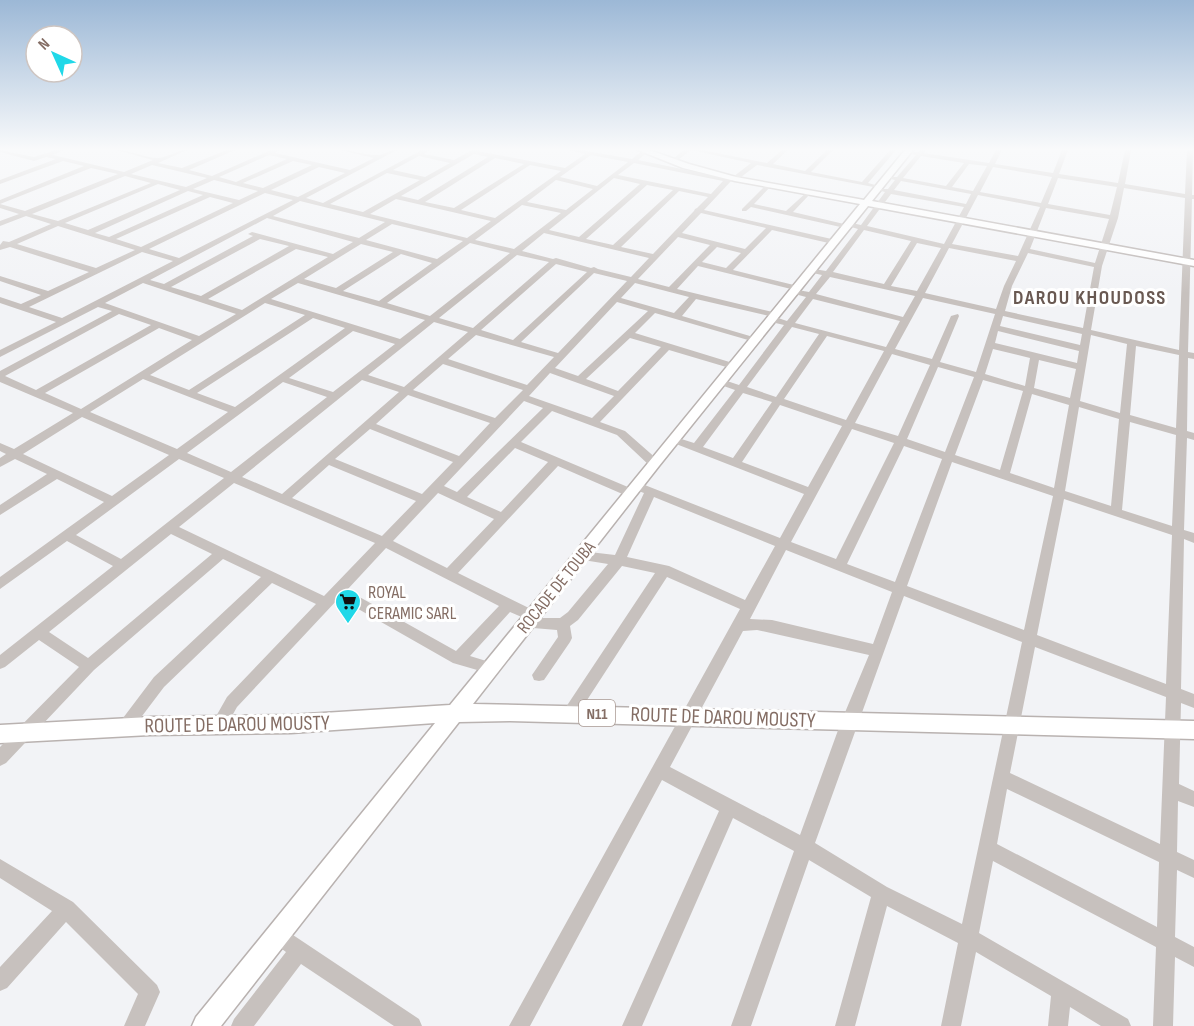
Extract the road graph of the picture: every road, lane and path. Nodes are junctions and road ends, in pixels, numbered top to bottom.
1 (14, 198) edge
2 (67, 198) edge
3 (119, 198) edge
4 (166, 198) edge
5 (203, 198) edge
6 (221, 198) edge
7 (247, 198) edge
8 (300, 198) joint
9 (337, 198) edge
10 (394, 198) edge
11 (400, 198) edge
12 (427, 198) edge
13 (475, 198) edge
14 (528, 198) edge
15 (584, 198) edge
16 (628, 198) edge
17 (669, 198) edge
18 (710, 198) edge
19 (756, 198) edge
20 (803, 198) edge
21 (835, 198) edge
22 (868, 198) edge
23 (881, 198) edge
24 (936, 198) edge
25 (972, 198) edge
26 (1003, 198) edge
27 (1047, 198) edge
28 (1119, 198) edge
29 (1191, 198) edge
30 (239, 202) junction
31 (420, 202) junction
32 (522, 202) junction
33 (863, 203) junction
34 (0, 204) edge
35 (325, 204) junction
36 (749, 205) junction
37 (1044, 205) junction
38 (880, 206) junction
39 (968, 206) junction
40 (456, 210) junction
41 (566, 212) junction
42 (26, 214) junction
43 (365, 214) junction
44 (694, 214) junction
45 (787, 214) junction
46 (266, 216) junction
47 (1114, 218) junction
48 (734, 219) junction
49 (496, 220) junction
50 (392, 221) junction
51 (960, 221) junction
52 (58, 223) junction
53 (0, 224) edge
54 (851, 226) junction
55 (770, 228) junction
56 (239, 230) junction
57 (543, 231) junction
58 (88, 232) junction
59 (675, 234) junction
60 (1034, 234) junction
61 (764, 235) junction
62 (259, 236) junction
63 (110, 239) junction
64 (581, 239) junction
65 (470, 240) junction
66 (915, 240) junction
67 (360, 241) junction
68 (4, 242) edge
69 (833, 242) junction
70 (715, 244) junction
71 (295, 246) junction
72 (946, 246) junction
73 (616, 247) junction
74 (1105, 247) junction
75 (0, 248) edge
76 (142, 249) junction
77 (517, 251) junction
78 (399, 252) junction
79 (746, 252) junction
80 (1022, 255) junction
81 (335, 256) junction
82 (654, 257) junction
83 (556, 260) junction
84 (180, 261) junction
85 (439, 262) junction
86 (696, 262) junction
87 (1190, 262) edge
88 (1098, 266) junction
89 (594, 269) junction
90 (811, 270) junction
91 (96, 271) junction
92 (728, 271) junction
93 (828, 273) junction
94 (0, 278) edge
95 (633, 279) junction
96 (142, 280) junction
97 (298, 280) junction
98 (887, 286) junction
99 (165, 287) junction
100 (672, 289) junction
101 (794, 290) junction
102 (337, 291) junction
103 (48, 294) junction
104 (920, 294) junction
105 (695, 295) junction
106 (811, 296) junction
107 (202, 299) junction
108 (614, 299) junction
109 (0, 300) edge
110 (265, 300) junction
111 (96, 303) junction
112 (380, 304) junction
113 (22, 307) junction
114 (653, 311) junction
115 (999, 311) junction
116 (119, 312) junction
117 (243, 313) junction
118 (311, 315) junction
119 (955, 316) dead end
120 (772, 317) junction
121 (676, 318) junction
122 (432, 320) junction
123 (905, 320) junction
124 (62, 321) junction
125 (790, 322) junction
126 (158, 325) junction
127 (352, 327) junction
128 (995, 327) junction
129 (473, 332) junction
130 (825, 332) junction
131 (1088, 332) junction
132 (627, 334) junction
133 (755, 339) junction
134 (200, 340) junction
135 (1132, 342) junction
136 (402, 343) junction
137 (515, 343) junction
138 (990, 345) junction
139 (666, 347) junction
140 (1084, 349) junction
141 (890, 350) junction
142 (0, 354) edge
143 (1189, 355) edge
144 (560, 356) junction
145 (1035, 356) junction
146 (441, 360) junction
147 (936, 362) junction
148 (733, 366) junction
149 (1080, 367) junction
150 (548, 369) junction
151 (142, 375) junction
152 (980, 375) junction
153 (0, 376) edge
154 (360, 376) junction
155 (281, 378) junction
156 (580, 380) junction
157 (721, 382) junction
158 (740, 389) junction
159 (1029, 389) junction
160 (406, 391) junction
161 (524, 392) junction
162 (38, 393) junction
163 (190, 393) junction
164 (621, 395) junction
165 (333, 396) junction
166 (777, 401) junction
167 (1074, 402) junction
168 (550, 407) junction
169 (235, 411) junction
170 (81, 412) junction
171 (1126, 417) junction
172 (497, 422) junction
173 (594, 422) junction
174 (367, 424) junction
175 (848, 425) junction
176 (1181, 433) junction
177 (1194, 437) edge
178 (675, 440) junction
179 (900, 442) junction
180 (513, 443) junction
181 (0, 447) edge
182 (696, 448) junction
183 (178, 453) junction
184 (15, 454) junction
185 (947, 458) junction
186 (326, 460) junction
187 (460, 460) junction
188 (555, 462) junction
189 (0, 463) edge
190 (654, 463) junction
191 (735, 464) junction
192 (57, 473) junction
193 (1004, 476) junction
194 (233, 477) junction
195 (435, 487) junction
196 (639, 490) junction
197 (811, 492) junction
198 (1059, 493) junction
199 (459, 498) junction
200 (283, 499) junction
201 (423, 500) junction
202 (113, 501) junction
203 (0, 511) edge
204 (1116, 512) junction
205 (503, 519) junction
206 (170, 528) junction
207 (1177, 532) junction
208 (66, 535) junction
209 (1194, 538) edge
210 (384, 542) junction
211 (784, 543) junction
212 (221, 553) junction
213 (581, 556) junction
214 (619, 560) junction
215 (122, 565) junction
216 (839, 566) junction
217 (664, 570) junction
218 (449, 574) junction
219 (271, 576) junction
220 (0, 584) edge
221 (901, 589) junction
222 (338, 591) junction
223 (327, 603) junction
224 (509, 604) junction
225 (748, 607) junction
226 (529, 620) junction
227 (563, 624) junction
228 (739, 625) junction
229 (38, 632) junction
230 (1029, 639) junction
231 (878, 651) junction
232 (458, 659) junction
233 (0, 663) edge
234 (89, 666) junction
235 (491, 668) junction
236 (539, 675) dead end
237 (1172, 692) junction
238 (1194, 701) edge
239 (571, 712) junction
240 (454, 713) junction
241 (689, 716) junction
242 (849, 722) junction
243 (1010, 726) junction
244 (125, 727) junction
245 (218, 727) junction
246 (1171, 729) junction
247 (1194, 730) edge
248 (26, 733) junction
249 (0, 734) edge
250 (0, 759) edge
251 (659, 770) junction
252 (1000, 777) junction
253 (1169, 788) junction
254 (1194, 799) edge
255 (729, 808) junction
256 (804, 847) junction
257 (988, 849) junction
258 (1166, 856) junction
259 (0, 868) edge
260 (1194, 869) edge
261 (881, 893) junction
262 (66, 909) junction
263 (278, 934) junction
264 (969, 938) junction
265 (1166, 942) junction
266 (299, 951) junction
267 (1194, 957) edge
268 (0, 981) edge
269 (1061, 993) junction
270 (134, 1026) edge
271 (205, 1026) edge
272 (241, 1026) edge
273 (412, 1026) edge
274 (519, 1026) edge
275 (632, 1026) edge
276 (741, 1026) edge
277 (845, 1026) edge
278 (951, 1026) edge
279 (1058, 1026) edge
280 (1120, 1026) edge
281 (1163, 1026) edge

1 - 34 street
2 - 42 street
3 - 52 street
4 - 58 street
5 - 63 street
6 - 30 street
7 - 30 street
8 - 35 street
8 - 46 street
9 - 35 street
10 - 43 street
11 - 31 street
12 - 31 street
13 - 40 street
14 - 32 street
15 - 41 street
16 - 64 street
17 - 73 street
18 - 44 street
19 - 36 street
20 - 45 street
21 - 33 main road
22 - 33 main road, ROCADE DE TOUBA
23 - 38 street
24 - 39 street
25 - 39 street
26 - 37 street
27 - 37 street
28 - 47 street
29 - 87 street
30 - 76 street
31 - 40 street
32 - 41 street
32 - 49 street
33 - 38 main road
33 - 54 main road, ROCADE DE TOUBA
34 - 42 street
35 - 43 street
36 - 45 street
36 - 48 street
37 - 47 street
37 - 60 street
38 - 51 main road
38 - 54 street
39 - 51 street
40 - 49 street
41 - 57 street
42 - 52 street
42 - 53 street
43 - 50 street
44 - 48 street
44 - 59 street
44 - 61 street
45 - 54 street
46 - 56 street
46 - 67 street
47 - 74 street
48 - 55 street
49 - 65 street
50 - 65 street
50 - 67 street
51 - 60 main road
51 - 72 street
52 - 58 street
52 - 68 street
54 - 66 street
54 - 69 main road, ROCADE DE TOUBA
54 - 93 street
55 - 61 street
55 - 69 street
56 - 62 street
56 - 84 street
57 - 64 street
57 - 77 street
58 - 63 street
59 - 70 street
59 - 82 street
60 - 74 main road
60 - 80 street
61 - 79 street
62 - 71 street
62 - 99 street
63 - 76 street
64 - 73 street
65 - 77 street
65 - 85 street
66 - 72 street
66 - 98 street
67 - 78 street
67 - 81 street
68 - 75 street
68 - 91 street
69 - 90 main road, ROCADE DE TOUBA
70 - 79 street
70 - 86 street
71 - 81 street
71 - 107 street
72 - 80 street
72 - 104 street
73 - 82 street
74 - 87 main road
74 - 88 street
76 - 84 street
76 - 91 street
77 - 83 street
77 - 122 street
78 - 85 street
78 - 102 street
79 - 92 street
80 - 88 street
80 - 115 street
81 - 97 street
82 - 95 street
83 - 89 street
83 - 129 street
84 - 96 street
85 - 112 street
86 - 92 street
86 - 100 street
87 - 143 street
88 - 131 street
89 - 95 street
89 - 137 street
90 - 93 street
90 - 101 main road, ROCADE DE TOUBA
91 - 103 street
92 - 101 street
93 - 98 street
93 - 106 street
94 - 103 street
95 - 100 street
95 - 108 street
96 - 99 street
96 - 111 street
97 - 102 street
97 - 110 street
98 - 104 street
99 - 107 street
100 - 105 street
101 - 106 street
101 - 120 main road, ROCADE DE TOUBA
102 - 112 street
103 - 113 street
104 - 115 street
104 - 123 street
105 - 120 street
105 - 121 street
106 - 123 street
106 - 125 street
107 - 117 street
108 - 114 street
108 - 144 street
109 - 113 street
110 - 117 street
110 - 118 street
111 - 116 street
111 - 124 street
112 - 122 street
113 - 124 street
114 - 121 street
114 - 132 street
115 - 128 street
115 - 131 street
116 - 126 street
116 - 153 street
117 - 134 street
118 - 127 street
118 - 163 street
119 - 147 street
120 - 125 street
120 - 133 main road, ROCADE DE TOUBA
121 - 133 street
122 - 129 street
122 - 136 street
123 - 141 street
124 - 142 street
125 - 130 street
125 - 158 street
126 - 134 street
126 - 162 street
127 - 136 street
127 - 155 street
128 - 138 street
128 - 140 street
129 - 137 street
129 - 146 street
130 - 141 street
130 - 166 street
131 - 135 street
131 - 140 street
132 - 139 street
132 - 156 street
133 - 148 main road, ROCADE DE TOUBA
134 - 151 street
135 - 143 street
135 - 171 street
136 - 154 street
137 - 144 street
138 - 145 street
138 - 152 street
139 - 148 street
139 - 164 street
140 - 149 street
141 - 147 street
141 - 175 street
143 - 176 street
144 - 150 street
145 - 149 street
145 - 159 street
146 - 160 street
146 - 161 street
147 - 152 street
147 - 179 street
148 - 157 main road, ROCADE DE TOUBA
149 - 167 street
150 - 156 street
150 - 161 street
151 - 163 street
151 - 170 street
152 - 159 street
152 - 185 street
153 - 162 street
154 - 160 street
154 - 165 street
155 - 165 street
155 - 169 street
156 - 164 street
157 - 158 street
157 - 178 main road, ROCADE DE TOUBA
158 - 166 street
158 - 182 street
159 - 167 street
159 - 193 street
160 - 172 street
160 - 174 street
161 - 168 street
161 - 172 street
162 - 170 street
163 - 169 street
164 - 173 street
165 - 194 street
166 - 175 street
166 - 191 street
167 - 171 street
167 - 198 street
168 - 173 street
168 - 180 street
169 - 183 street
170 - 183 street
170 - 184 street
171 - 176 street
171 - 204 street
172 - 187 street
173 - 190 street
174 - 186 street
174 - 187 street
175 - 179 street
175 - 197 street
176 - 177 street
176 - 207 street
178 - 182 street
178 - 190 main road, ROCADE DE TOUBA
179 - 185 street
179 - 216 street
180 - 188 street
180 - 199 street
181 - 184 street
182 - 191 street
183 - 194 street
183 - 202 street
184 - 189 street
184 - 192 street
185 - 193 street
185 - 221 street
186 - 200 street
186 - 201 street
187 - 195 street
188 - 196 street
188 - 205 street
190 - 196 main road, ROCADE DE TOUBA
191 - 197 street
192 - 202 street
192 - 203 street
193 - 198 street
194 - 200 street
194 - 206 street
195 - 199 street
195 - 201 street
196 - 211 street
196 - 213 main road, ROCADE DE TOUBA
196 - 214 street
197 - 211 street
198 - 204 street
198 - 230 street
199 - 205 street
200 - 210 street
201 - 210 street
202 - 208 street
204 - 207 street
205 - 218 street
206 - 212 street
206 - 215 street
207 - 209 street
207 - 237 street
208 - 215 street
208 - 220 street
210 - 218 street
210 - 222 street
211 - 216 street
211 - 225 street
212 - 219 street
212 - 234 street
213 - 214 street
213 - 226 main road, ROCADE DE TOUBA
214 - 217 street
214 - 227 street
215 - 229 street
216 - 221 street
217 - 225 street
217 - 239 street
218 - 224 street
219 - 223 street
219 - 244 street
221 - 230 street
221 - 231 street
222 - 223 street
222 - 232 street
223 - 245 street
224 - 226 street
224 - 232 street
225 - 228 street
226 - 227 street
226 - 235 main road, ROCADE DE TOUBA
227 - 236 street
228 - 231 street
228 - 241 street
229 - 233 street
229 - 234 street
230 - 237 street
230 - 243 street
231 - 242 street
232 - 235 street
234 - 248 street
235 - 240 main road, ROCADE DE TOUBA
237 - 238 street
237 - 246 street
239 - 240 main road, ROUTE DE DAROU MOUSTY / N11
239 - 241 main road, ROUTE DE DAROU MOUSTY / N11
240 - 245 main road, ROUTE DE DAROU MOUSTY / N11
240 - 263 main road, ROCADE DE TOUBA
241 - 242 main road, ROUTE DE DAROU MOUSTY / N11
241 - 251 street
242 - 243 main road, ROUTE DE DAROU MOUSTY / N11
242 - 256 street
243 - 246 main road, ROUTE DE DAROU MOUSTY / N11
243 - 252 street
244 - 245 main road, ROUTE DE DAROU MOUSTY / N11
244 - 248 main road, ROUTE DE DAROU MOUSTY / N11
246 - 247 main road, ROUTE DE DAROU MOUSTY / N11
246 - 253 street
248 - 249 main road, ROUTE DE DAROU MOUSTY / N11
248 - 250 street
251 - 255 street
251 - 274 street
252 - 257 street
252 - 258 street
253 - 254 street
253 - 258 street
255 - 256 street
255 - 275 street
256 - 261 street
256 - 276 street
257 - 264 street
257 - 265 street
258 - 260 street
258 - 265 street
259 - 262 street
261 - 264 street
261 - 277 street
262 - 268 street
262 - 270 street
263 - 266 street
263 - 271 main road, ROCADE DE TOUBA
264 - 269 street
264 - 278 street
265 - 267 street
265 - 281 street
266 - 272 street
266 - 273 street
269 - 279 street
269 - 280 street

